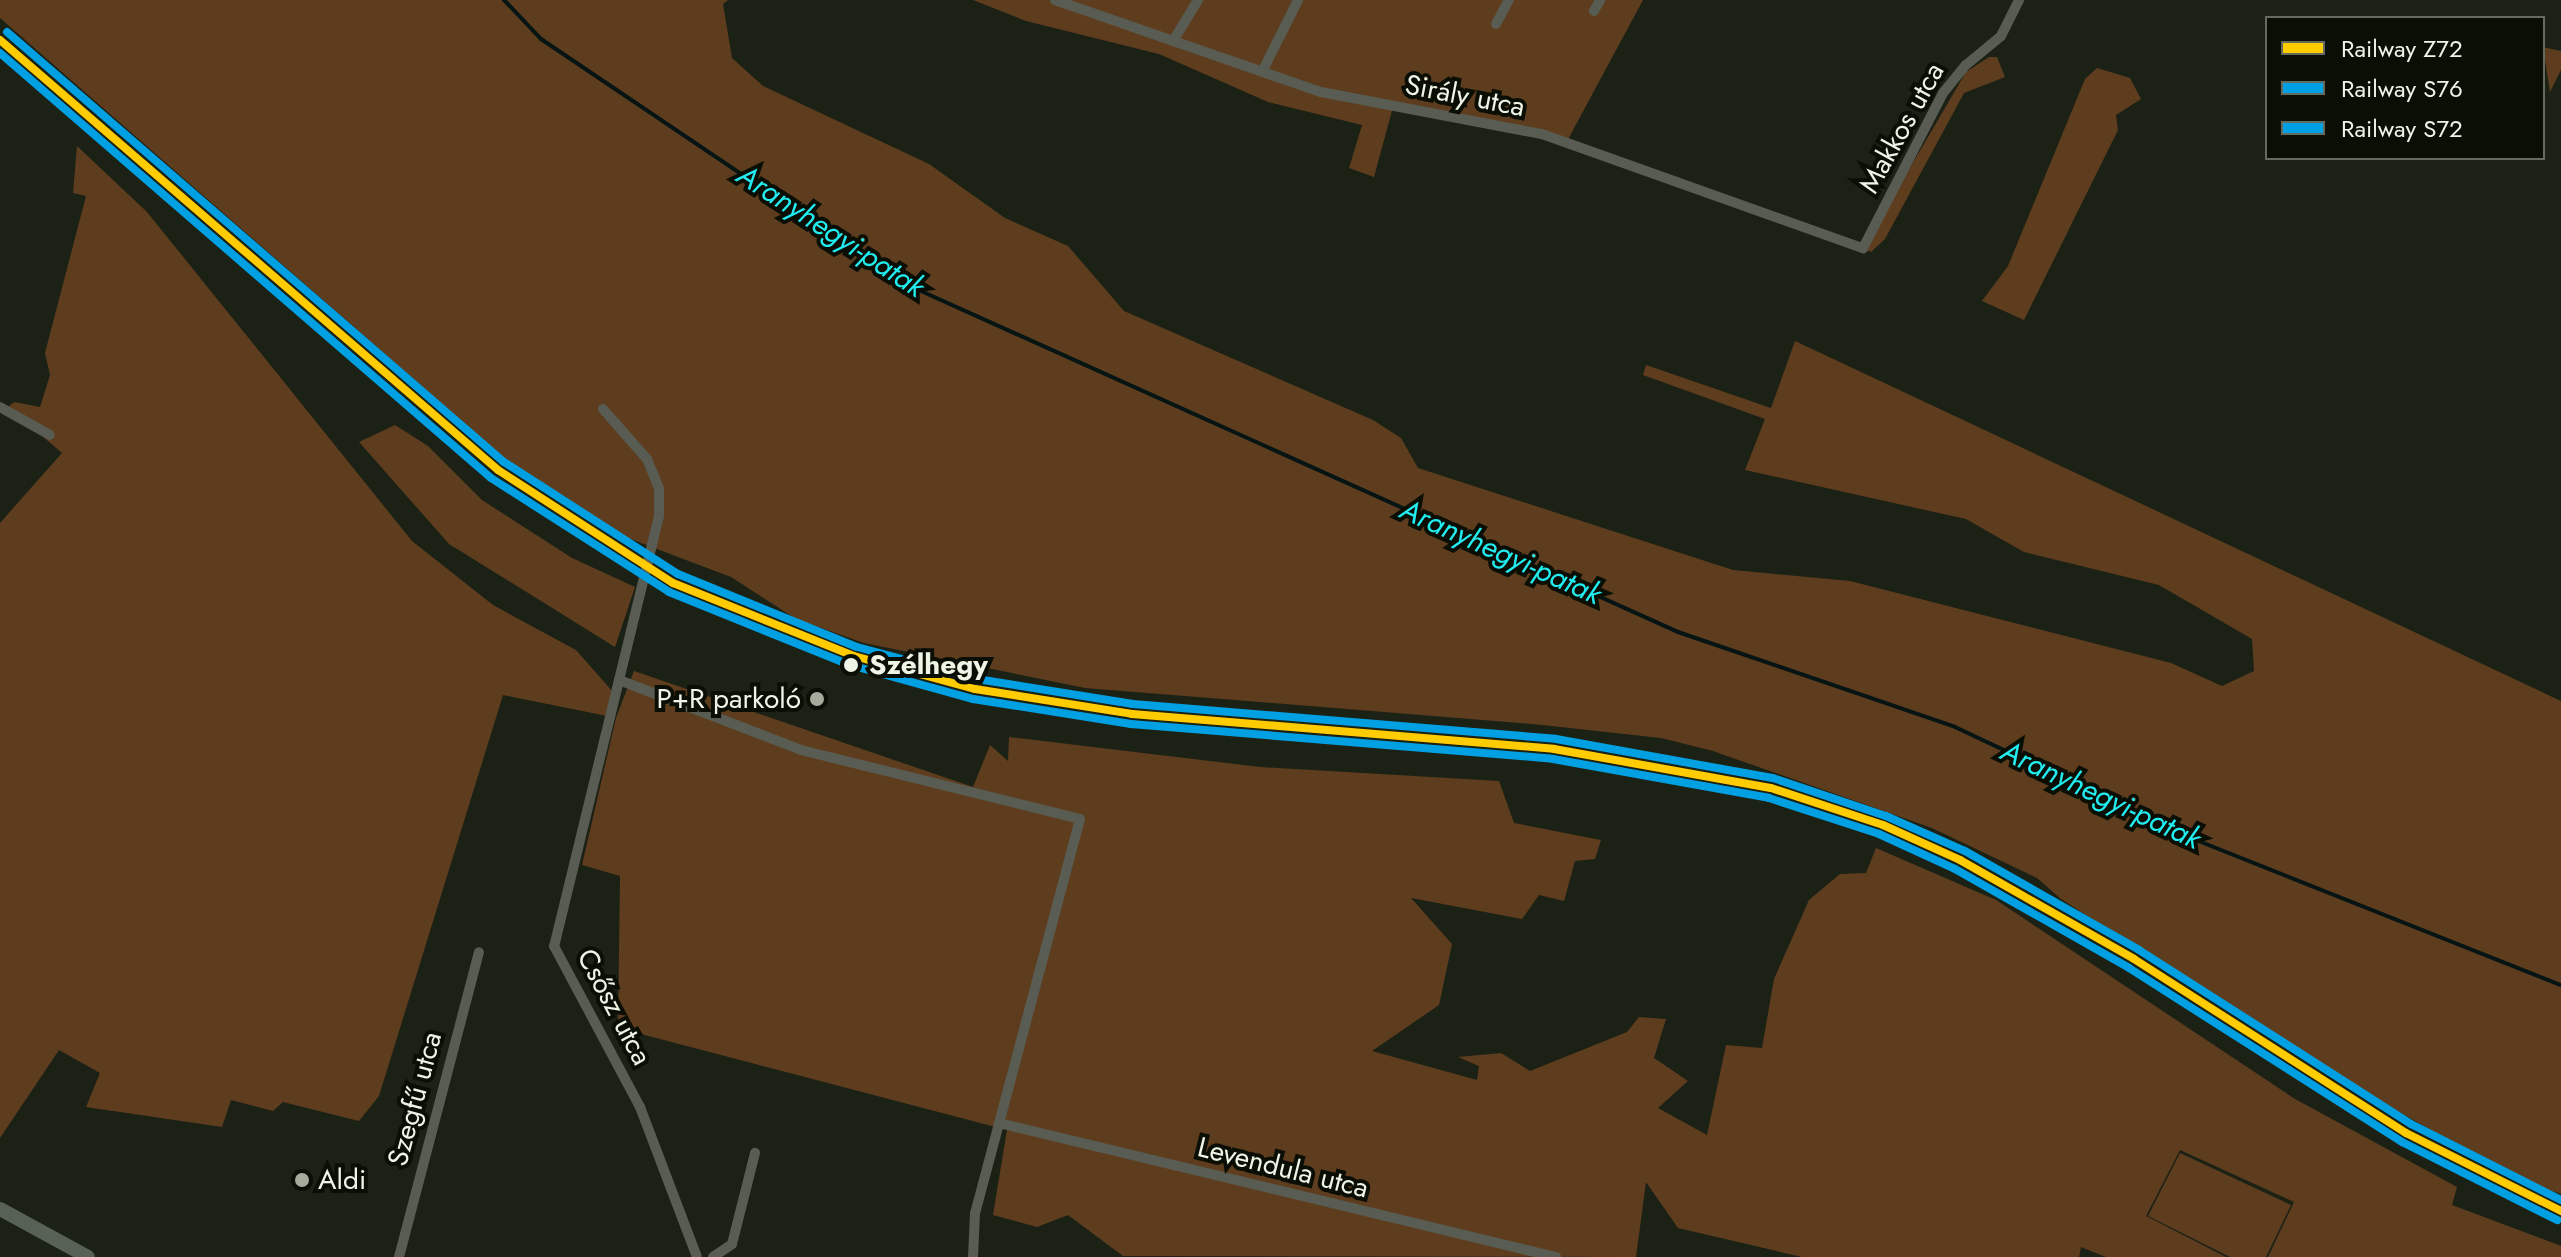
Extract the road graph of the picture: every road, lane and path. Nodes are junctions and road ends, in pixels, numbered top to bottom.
1 (1055, 0) edge
2 (1198, 0) edge
3 (1298, 0) edge
4 (1509, 0) edge
5 (1600, 0) edge
6 (2019, 0) edge
7 (1075, 3) edge
8 (1594, 11) dead end
9 (1496, 24) dead end
10 (1173, 41) junction
11 (1263, 70) junction
12 (1863, 248) joint
13 (0, 407) edge
14 (603, 409) dead end
15 (50, 435) dead end
16 (619, 680) junction
17 (479, 952) dead end
18 (999, 1123) junction
19 (755, 1153) dead end
20 (0, 1209) edge
21 (88, 1257) edge
22 (399, 1257) edge
23 (697, 1257) edge
24 (713, 1257) edge
25 (973, 1257) edge
26 (1556, 1257) edge

1 - 7 street, Sirály utca
2 - 10 street
3 - 11 street
4 - 9 street
5 - 8 street
6 - 12 street, Makkos utca
7 - 10 street, Sirály utca
10 - 11 street, Sirály utca
11 - 12 street, Sirály utca
13 - 15 street
14 - 16 street, Csősz utca
16 - 18 street
16 - 23 street, Csősz utca
17 - 22 street, Szegfű utca
18 - 25 street
18 - 26 street, Levendula utca
19 - 24 street
20 - 21 main road

